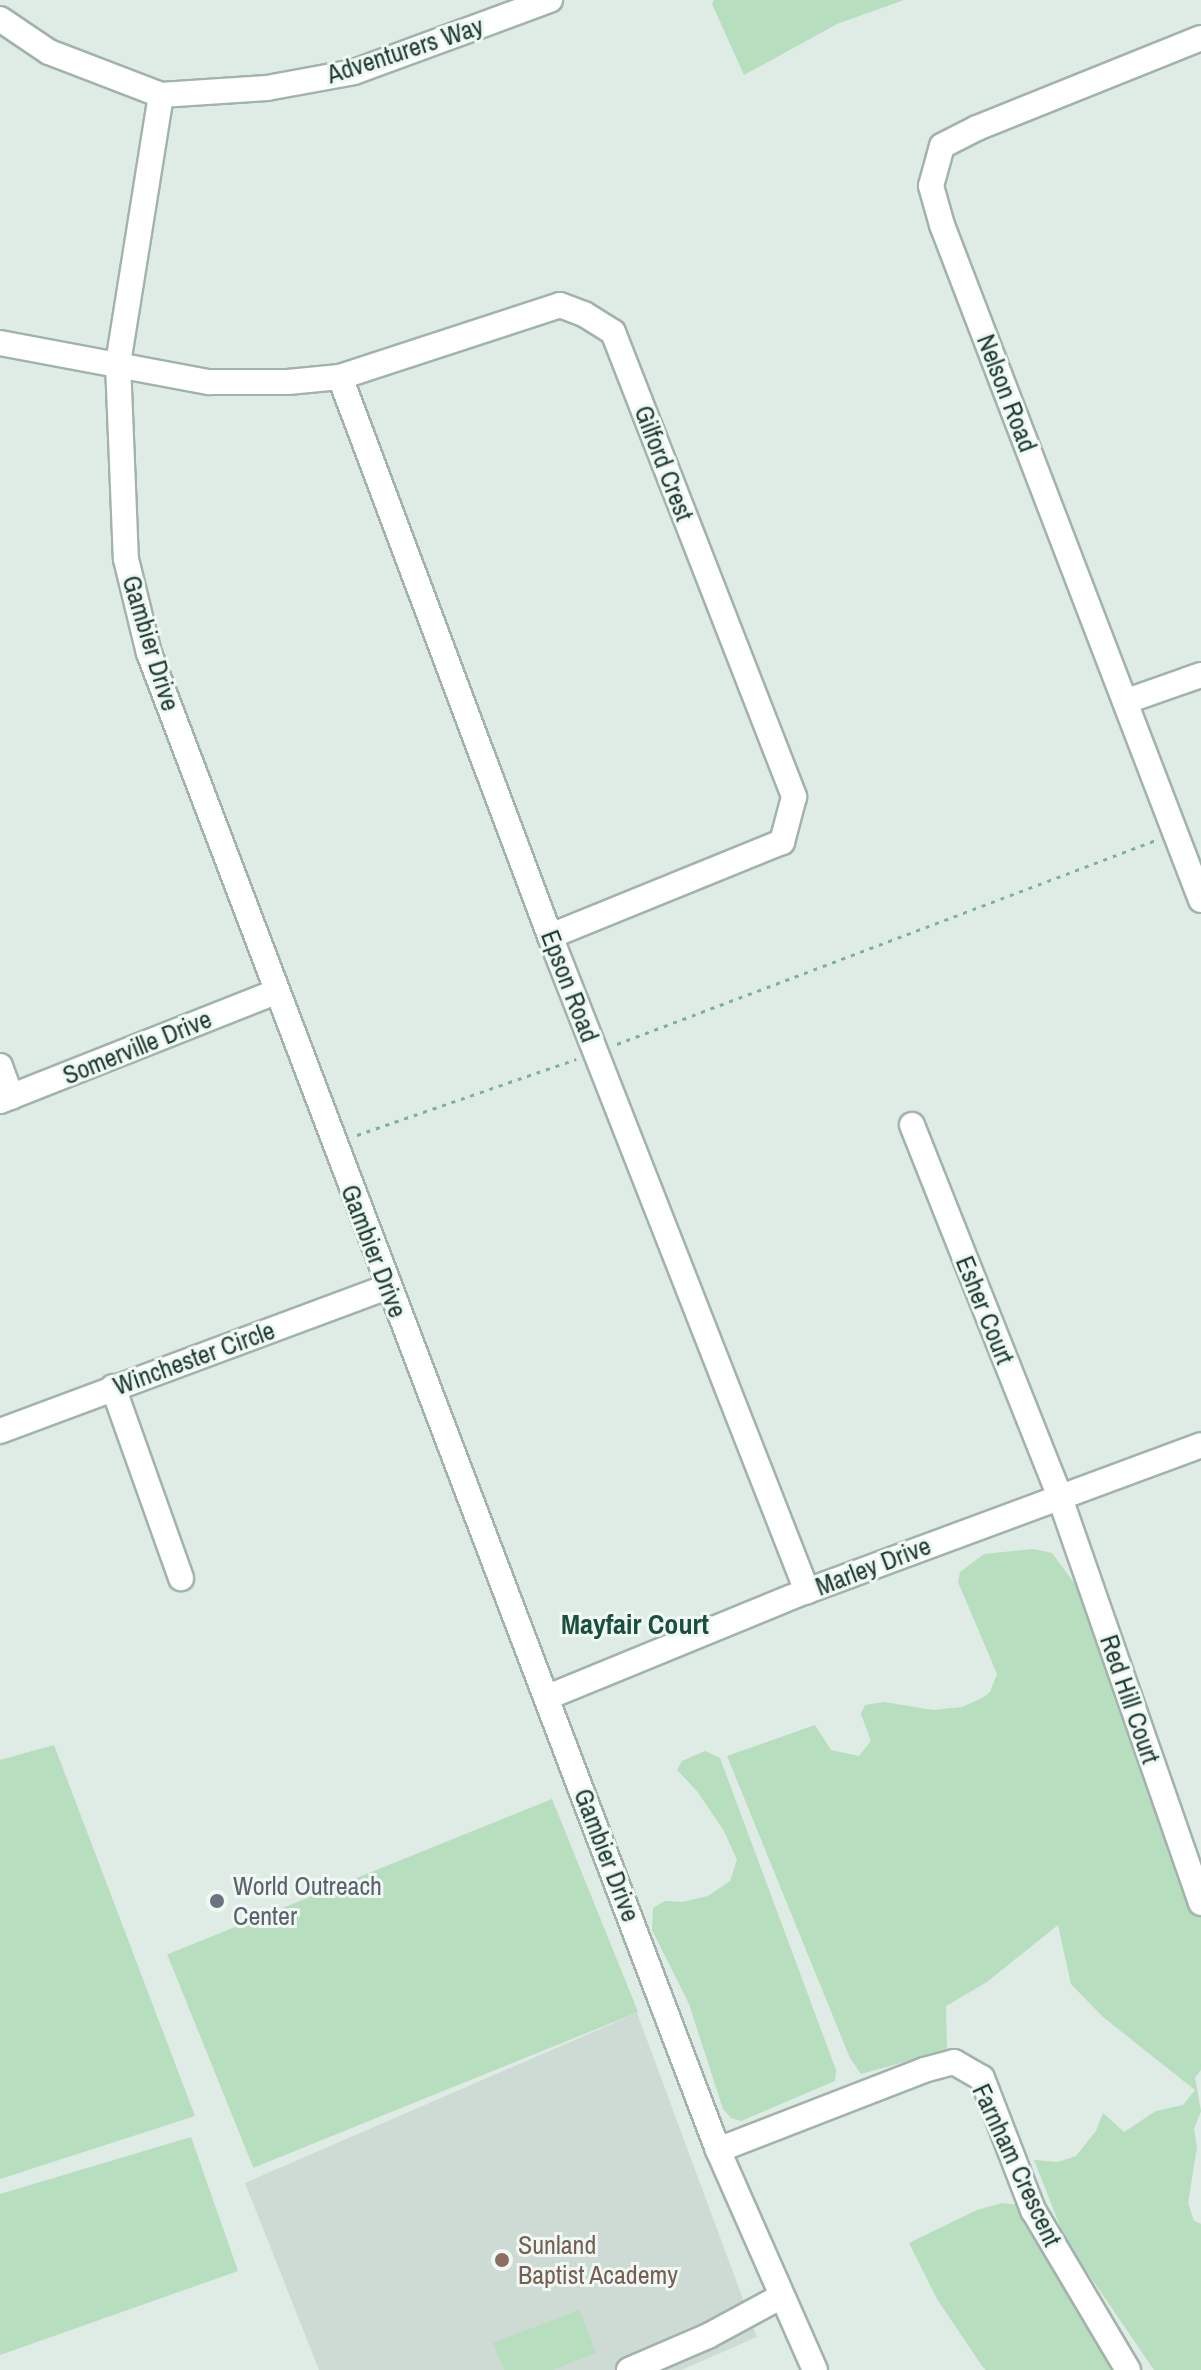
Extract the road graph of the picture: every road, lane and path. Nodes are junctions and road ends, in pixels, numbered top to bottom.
1 (550, 0) edge
2 (490, 11) edge
3 (0, 19) edge
4 (1201, 38) edge
5 (161, 95) junction
6 (0, 343) edge
7 (118, 363) junction
8 (340, 377) junction
9 (1201, 675) edge
10 (1127, 701) junction
11 (1176, 833) junction
12 (1201, 900) edge
13 (550, 936) junction
14 (275, 992) junction
15 (595, 1052) junction
16 (0, 1066) edge
17 (6, 1099) edge
18 (912, 1125) dead end
19 (333, 1143) junction
20 (388, 1287) junction
21 (113, 1387) junction
22 (0, 1431) edge
23 (1201, 1445) edge
24 (1059, 1495) junction
25 (181, 1578) dead end
26 (807, 1591) junction
27 (548, 1697) junction
28 (1201, 1903) edge
29 (718, 2150) junction
30 (780, 2297) junction
31 (629, 2370) edge
32 (815, 2370) edge
33 (1128, 2370) edge

1 - 2 street, Adventurers Way
2 - 5 street, Adventurers Way
3 - 5 street
4 - 10 street, Nelson Road
5 - 7 street, Gambier Drive
6 - 7 street, Gilford Crest
7 - 8 street, Gilford Crest
7 - 14 street, Gambier Drive
8 - 13 street, Epson Road
8 - 13 street, Gilford Crest
9 - 10 street
10 - 11 street, Nelson Road
11 - 12 street, Nelson Road
11 - 15 path
13 - 15 street, Epson Road
14 - 17 street, Somerville Drive
14 - 19 street, Gambier Drive
15 - 19 path
15 - 26 street, Epson Road
16 - 17 street
18 - 24 street, Esher Court
19 - 20 street, Gambier Drive
20 - 21 street, Winchester Circle
20 - 27 street, Gambier Drive
21 - 22 street, Winchester Circle
21 - 25 street
23 - 24 street, Marley Drive
24 - 26 street, Marley Drive
24 - 28 street, Red Hill Court
26 - 27 street, Marley Drive
27 - 29 street, Gambier Drive
29 - 30 street, Gambier Drive
29 - 33 street, Farnham Crescent
30 - 31 street
30 - 32 street, Gambier Drive

